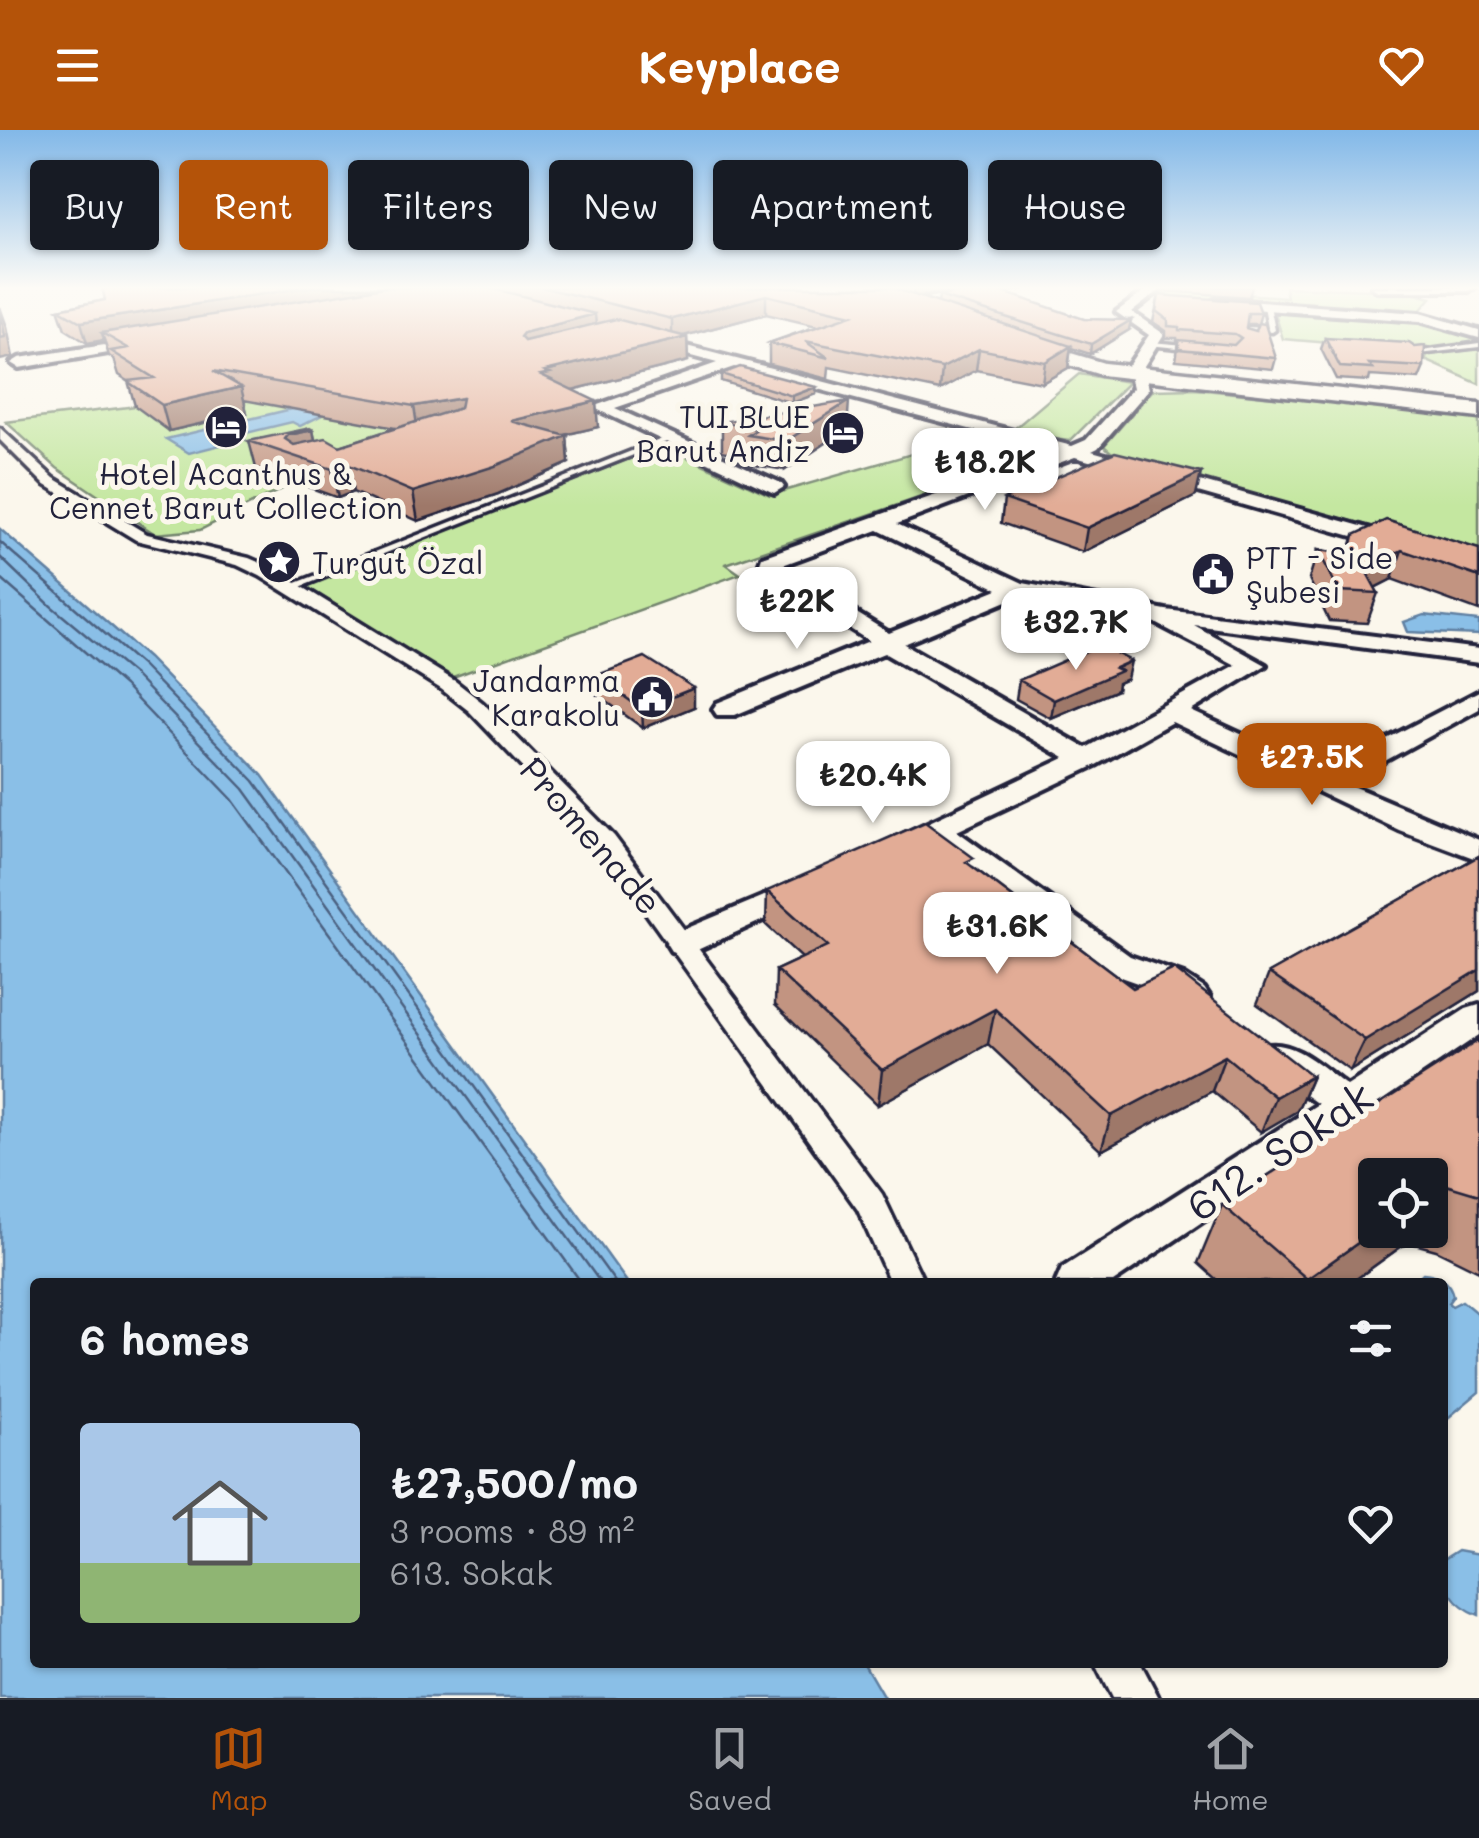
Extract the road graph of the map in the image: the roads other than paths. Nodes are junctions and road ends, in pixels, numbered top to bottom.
1 (30, 360) edge
2 (720, 360) edge
3 (1071, 360) edge
4 (1142, 360) edge
5 (19, 362) dead end
6 (732, 363) junction
7 (1136, 370) junction
8 (1479, 401) edge
9 (1479, 410) edge
10 (0, 432) edge
11 (670, 439) junction
12 (1070, 453) junction
13 (774, 487) dead end
14 (881, 524) junction
15 (1476, 563) edge
16 (291, 586) junction
17 (1017, 590) junction
18 (1154, 613) junction
19 (888, 645) junction
20 (1479, 656) edge
21 (1475, 706) edge
22 (726, 709) dead end
23 (1172, 712) junction
24 (1086, 759) junction
25 (1326, 782) junction
26 (937, 831) junction
27 (1479, 850) edge
28 (864, 863) edge
29 (828, 879) edge
30 (683, 943) junction
31 (1216, 1014) edge
32 (1479, 1018) edge
33 (1245, 1034) edge
34 (1347, 1106) junction
35 (904, 1278) edge
36 (1084, 1278) edge
37 (1119, 1668) edge
38 (1137, 1698) edge

1 - 5 street
2 - 6 street
3 - 7 main road
4 - 7 street
6 - 11 street
6 - 12 street
7 - 8 main road
7 - 9 main road
7 - 12 street
10 - 16 street, Promenade
11 - 13 street
11 - 16 lane
12 - 14 street
12 - 15 street
14 - 17 street
14 - 19 street
16 - 30 street, Promenade
17 - 18 street
17 - 19 street
18 - 20 street
18 - 23 street
19 - 22 street
19 - 24 street
21 - 25 street
23 - 24 street
23 - 25 street
24 - 26 street
25 - 27 street
26 - 28 street
26 - 31 street
29 - 30 street
30 - 35 street, Promenade
32 - 34 street, 612. Sokak
33 - 34 street
34 - 36 street, 612. Sokak
37 - 38 street

